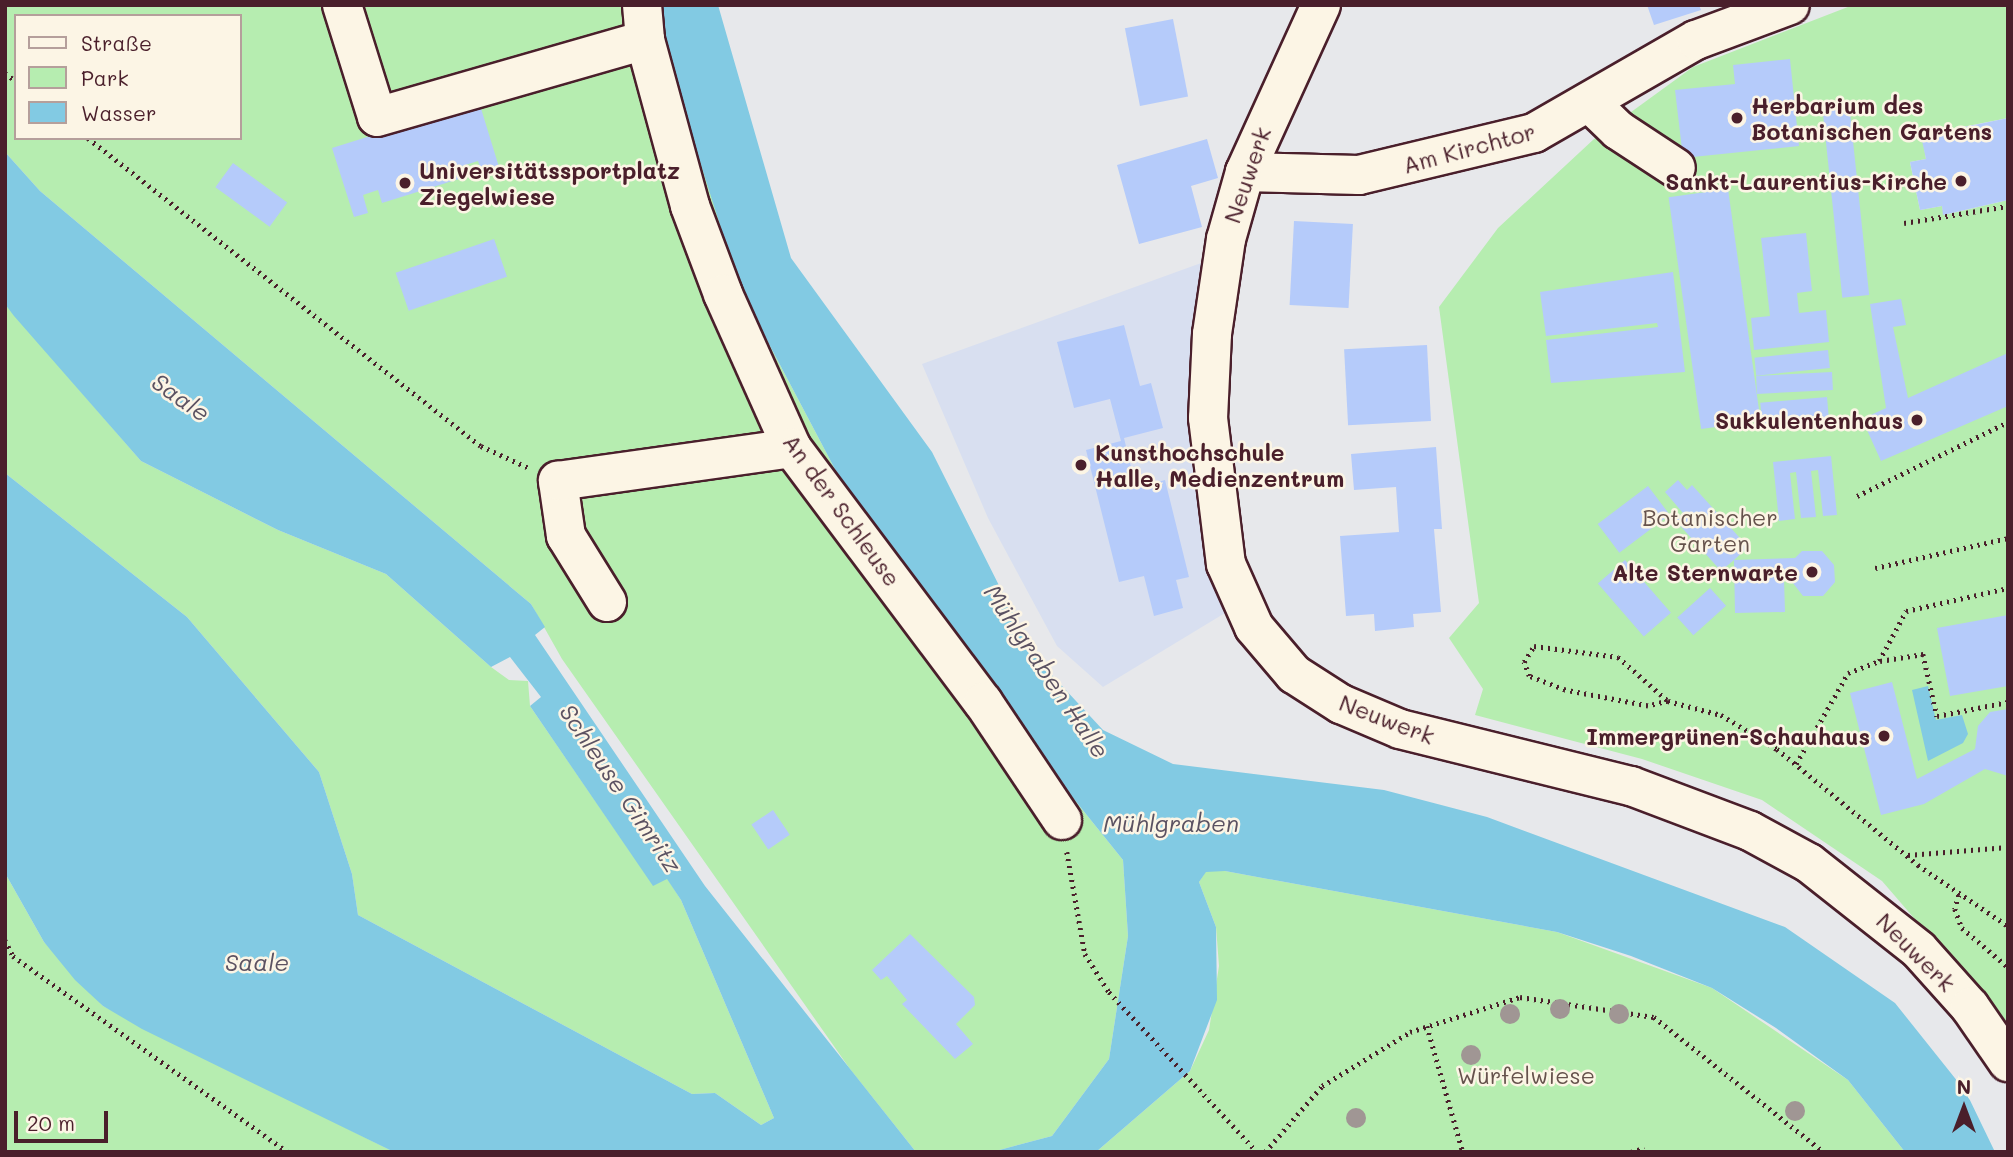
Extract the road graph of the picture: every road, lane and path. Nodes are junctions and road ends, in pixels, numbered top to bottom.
1 (342, 5) edge
2 (1321, 5) edge
3 (1790, 5) edge
4 (643, 22) edge
5 (1589, 102) junction
6 (91, 140) edge
7 (1676, 168) dead end
8 (1245, 172) junction
9 (2008, 206) edge
10 (1904, 223) dead end
11 (2008, 422) edge
12 (792, 448) junction
13 (558, 481) junction
14 (1857, 496) dead end
15 (2008, 538) edge
16 (1875, 568) dead end
17 (2008, 588) edge
18 (607, 602) dead end
19 (1879, 661) junction
20 (1668, 701) junction
21 (2008, 702) edge
22 (1796, 764) junction
23 (1062, 820) joint
24 (2008, 847) edge
25 (1907, 855) junction
26 (1959, 895) junction
27 (2008, 926) edge
28 (5, 940) edge
29 (2008, 967) edge
30 (1427, 1026) junction
31 (2008, 1062) edge
32 (1644, 1148) dead end
33 (288, 1152) edge
34 (1257, 1152) edge
35 (1265, 1152) edge
36 (1463, 1152) edge
37 (1632, 1152) edge
38 (1824, 1152) edge

1 - 4 street
2 - 8 street, Neuwerk
3 - 5 street, Am Kirchtor
4 - 12 street, An der Schleuse
5 - 7 street
5 - 8 street, Am Kirchtor
6 - 13 path
8 - 31 street, Neuwerk
9 - 10 path
11 - 14 path
12 - 13 street
12 - 23 street, An der Schleuse
13 - 18 street
15 - 16 path
17 - 19 path
19 - 21 path
19 - 22 path
20 - 20 path
20 - 22 path
22 - 25 path
23 - 34 path
24 - 25 path
25 - 26 path
26 - 27 path
26 - 29 path
28 - 33 path
30 - 35 path
30 - 36 path
30 - 38 path
32 - 37 path

